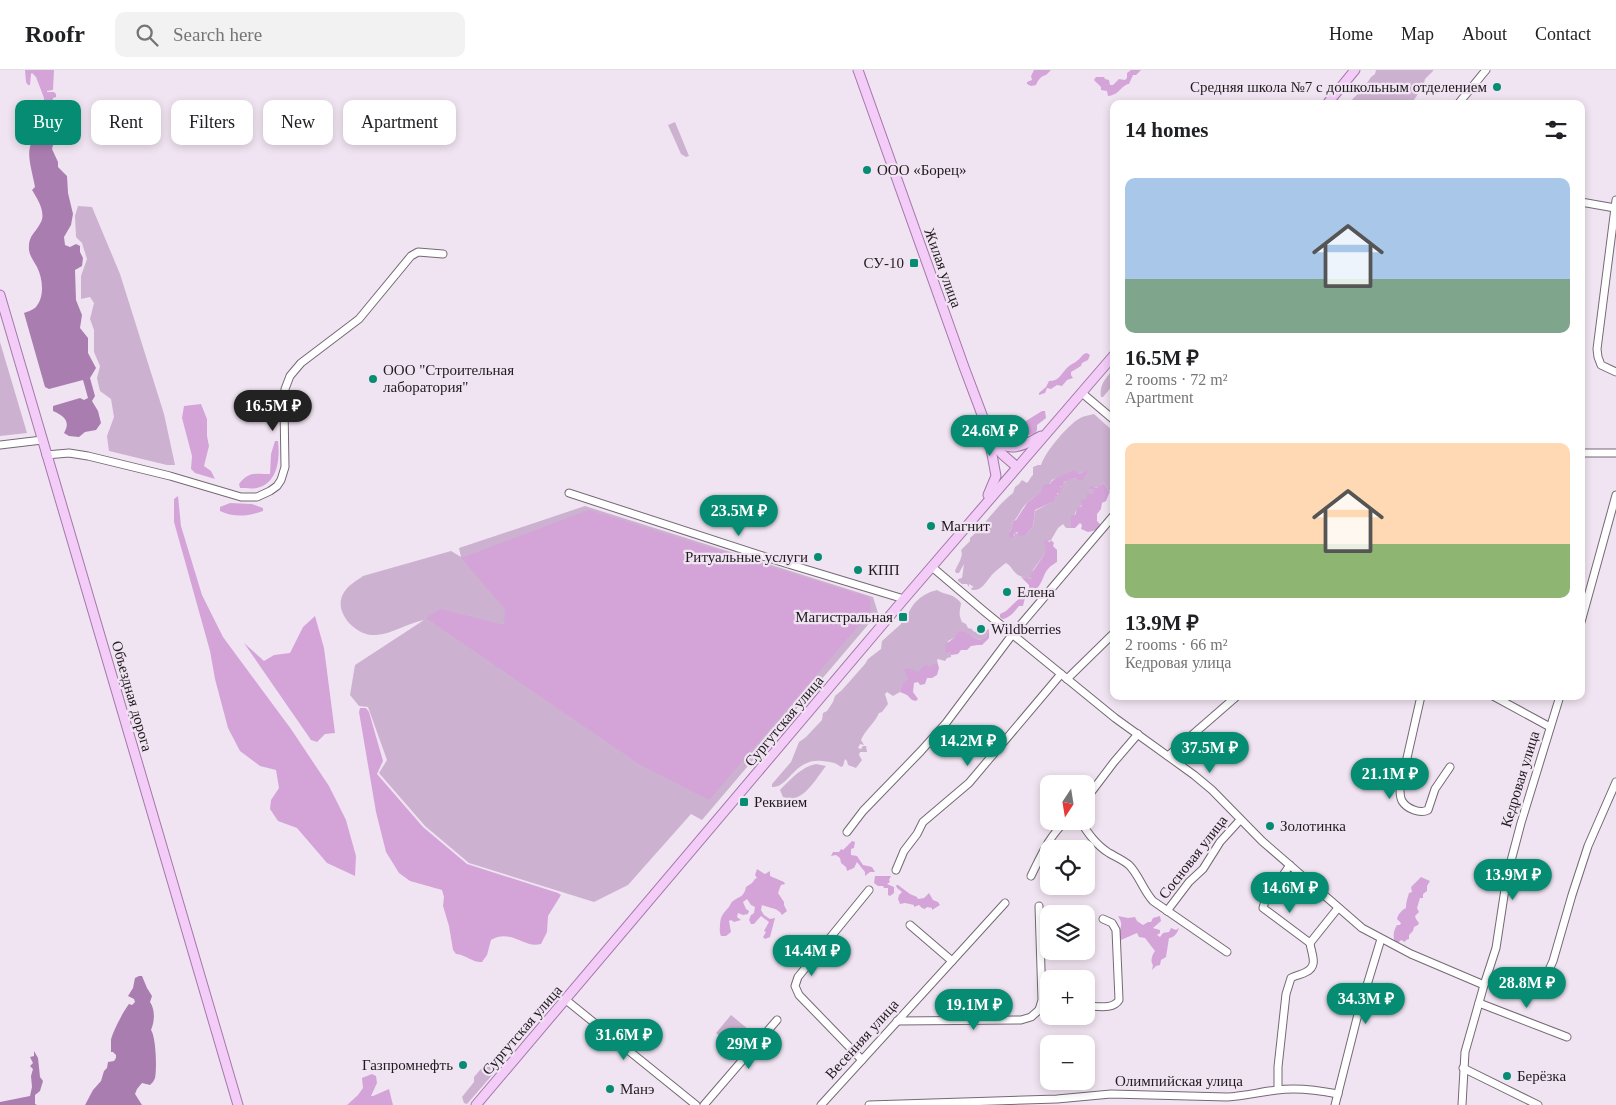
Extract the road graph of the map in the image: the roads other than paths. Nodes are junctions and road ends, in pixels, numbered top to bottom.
1 (858, 70) edge
2 (1355, 70) edge
3 (1486, 70) edge
4 (1329, 100) edge
5 (1461, 100) edge
6 (1616, 200) edge
7 (1585, 203) edge
8 (1615, 208) edge
9 (443, 254) dead end
10 (0, 295) edge
11 (1110, 360) edge
12 (1616, 372) edge
13 (1082, 393) junction
14 (1110, 417) edge
15 (987, 428) junction
16 (1048, 432) junction
17 (42, 440) junction
18 (0, 444) edge
19 (1616, 452) edge
20 (1585, 453) edge
21 (46, 455) junction
22 (1017, 467) junction
23 (569, 493) dead end
24 (1616, 495) edge
25 (983, 507) junction
26 (1110, 520) edge
27 (932, 567) junction
28 (904, 599) junction
29 (1585, 607) edge
30 (1012, 635) junction
31 (1110, 636) edge
32 (1064, 676) junction
33 (1232, 700) edge
34 (1420, 700) edge
35 (1500, 700) edge
36 (1559, 700) edge
37 (1550, 727) junction
38 (1138, 734) junction
39 (1168, 756) junction
40 (1450, 767) dead end
41 (1616, 782) edge
42 (1095, 788) edge
43 (1240, 820) junction
44 (1056, 830) edge
45 (1086, 830) edge
46 (847, 832) dead end
47 (1290, 865) junction
48 (896, 870) dead end
49 (1031, 876) dead end
50 (868, 890) dead end
51 (1005, 903) dead end
52 (1039, 906) dead end
53 (1338, 908) junction
54 (1167, 911) junction
55 (1103, 919) dead end
56 (910, 925) dead end
57 (1381, 939) junction
58 (1310, 943) junction
59 (1227, 952) dead end
60 (952, 961) junction
61 (1484, 985) junction
62 (1540, 990) dead end
63 (566, 1000) junction
64 (1479, 1003) junction
65 (1095, 1006) edge
66 (1039, 1010) joint
67 (777, 1020) dead end
68 (897, 1021) junction
69 (1567, 1037) dead end
70 (862, 1060) junction
71 (1463, 1068) junction
72 (1278, 1089) junction
73 (1338, 1094) junction
74 (1057, 1099) junction
75 (238, 1105) edge
76 (476, 1105) edge
77 (696, 1105) edge
78 (704, 1105) edge
79 (820, 1105) edge
80 (869, 1105) edge
81 (1067, 1105) edge
82 (1335, 1105) edge
83 (1462, 1105) edge
84 (1538, 1105) edge

1 - 15 main road, Жилая улица
2 - 4 main road
3 - 5 street
6 - 8 street
7 - 8 street
8 - 12 street
9 - 21 street
10 - 17 main road, Объездная дорога
11 - 13 main road, Сургутская улица
13 - 14 street
13 - 16 main road, Сургутская улица
15 - 16 main road
15 - 22 main road, Жилая улица
15 - 25 main road
16 - 22 main road, Сургутская улица
17 - 18 street
17 - 21 main road, Объездная дорога
19 - 20 street
21 - 75 main road, Объездная дорога
22 - 25 main road, Сургутская улица
23 - 28 street
24 - 29 street
25 - 27 main road, Сургутская улица
26 - 30 street
27 - 28 main road, Сургутская улица
27 - 30 street
28 - 63 main road, Сургутская улица
30 - 32 street
30 - 46 street
31 - 32 street
32 - 38 street
32 - 48 street
33 - 39 street
34 - 40 street
35 - 37 street
36 - 37 street, Кедровая улица
37 - 61 street, Кедровая улица
38 - 39 street
38 - 42 street
39 - 43 street
41 - 62 street
43 - 47 street
43 - 54 street, Сосновая улица
44 - 49 street
45 - 54 street
47 - 53 street
47 - 58 street
50 - 70 street
51 - 60 street, Весенняя улица
52 - 66 street
53 - 57 street
53 - 58 street
54 - 59 street
55 - 65 street
56 - 60 street
57 - 61 street
57 - 73 street
58 - 72 street
60 - 68 street, Весенняя улица
61 - 64 street, Кедровая улица
63 - 76 main road, Сургутская улица
63 - 77 street
64 - 69 street
64 - 71 street, Кедровая улица
66 - 68 street
67 - 78 street
68 - 70 street, Весенняя улица
70 - 79 street, Весенняя улица
71 - 83 street, Кедровая улица
71 - 84 street
72 - 73 street, Олимпийская улица
72 - 74 street, Олимпийская улица
73 - 82 street
74 - 80 street, Олимпийская улица
74 - 81 street

